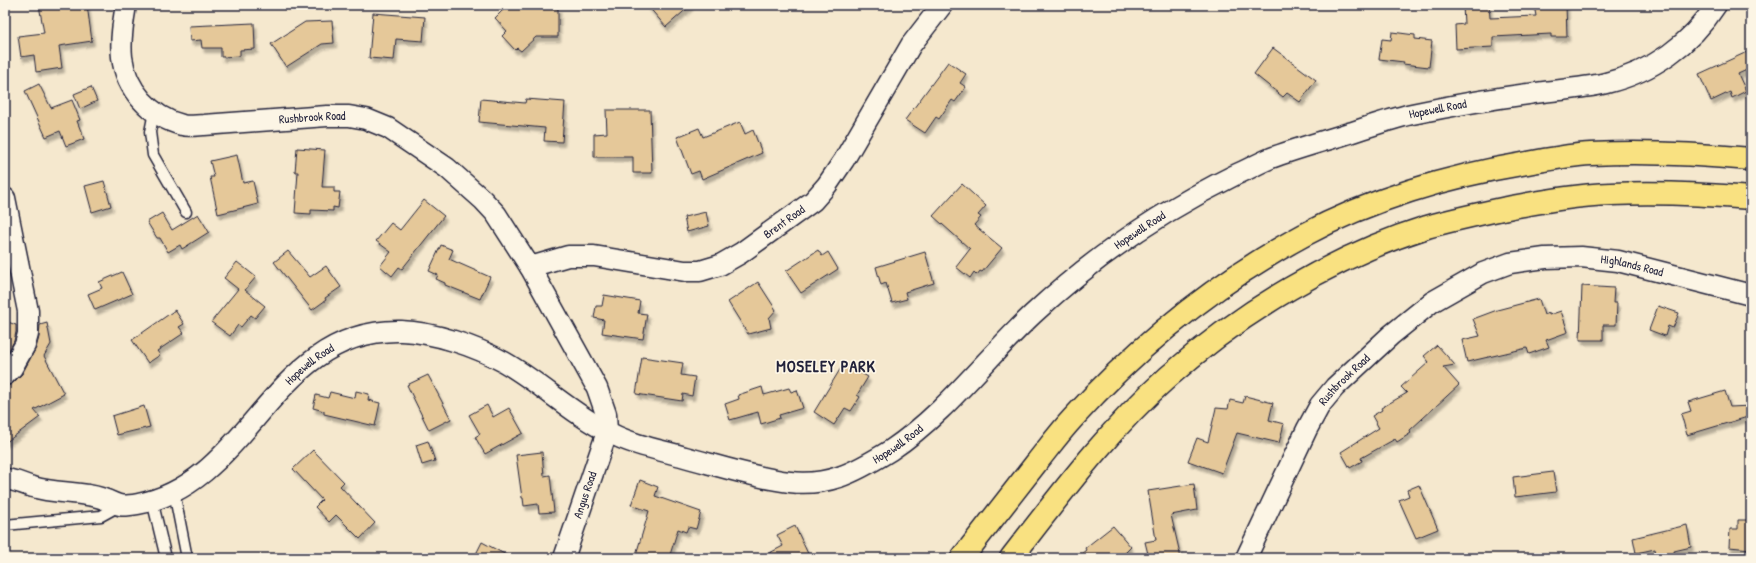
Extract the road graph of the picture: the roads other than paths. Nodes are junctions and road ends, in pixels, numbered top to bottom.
1 (126, 5) edge
2 (942, 5) edge
3 (1716, 5) edge
4 (154, 112) junction
5 (1751, 159) edge
6 (5, 198) edge
7 (1751, 198) edge
8 (186, 212) dead end
9 (1510, 263) joint
10 (530, 267) junction
11 (1751, 295) edge
12 (5, 375) edge
13 (607, 432) junction
14 (5, 479) edge
15 (34, 488) junction
16 (5, 492) edge
17 (174, 492) junction
18 (152, 500) junction
19 (119, 506) junction
20 (5, 525) edge
21 (166, 558) edge
22 (187, 558) edge
23 (564, 558) edge
24 (962, 558) edge
25 (1011, 558) edge
26 (1246, 558) edge

1 - 4 street, Rushbrook Road
2 - 10 street, Brent Road
3 - 13 street, Hopewell Road
4 - 8 lane
4 - 10 street, Rushbrook Road
5 - 24 highway
6 - 12 street
7 - 25 highway
9 - 11 street, Highlands Road
9 - 26 street, Rushbrook Road
10 - 13 street
13 - 17 street, Hopewell Road
13 - 23 street, Angus Road
14 - 15 street
15 - 16 street
15 - 19 street
17 - 18 street, Hopewell Road
17 - 22 lane
18 - 19 street, Hopewell Road
18 - 21 lane
19 - 20 lane

